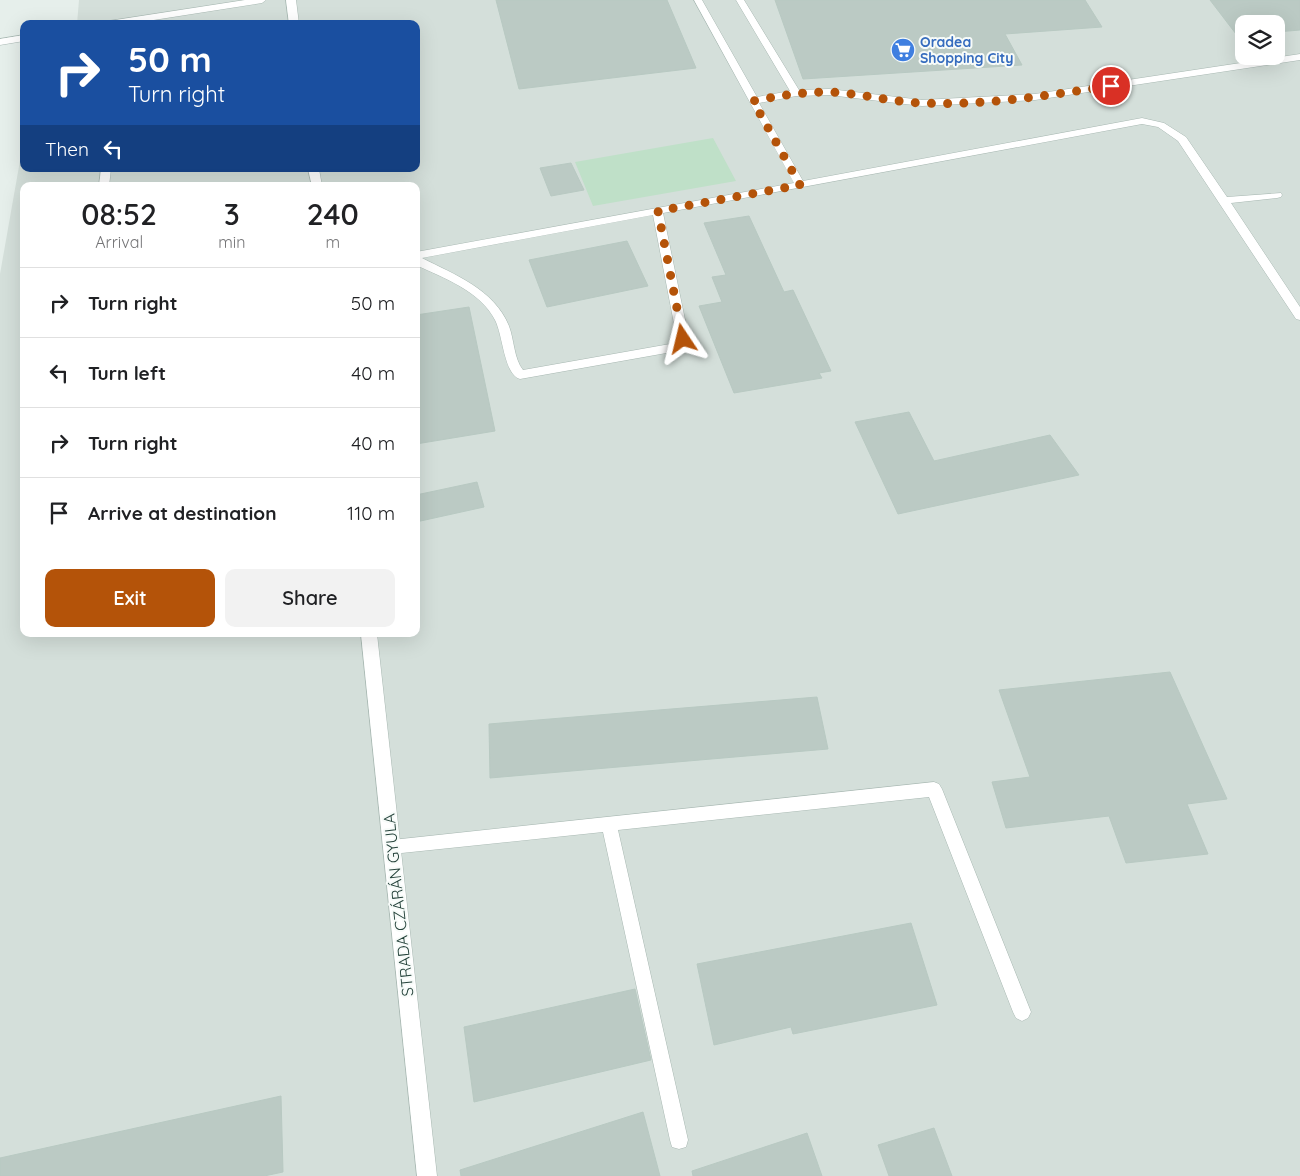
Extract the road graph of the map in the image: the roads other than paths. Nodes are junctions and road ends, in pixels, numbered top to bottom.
1 (262, 0) edge
2 (291, 0) edge
3 (698, 0) edge
4 (740, 0) edge
5 (134, 20) edge
6 (294, 20) edge
7 (20, 39) edge
8 (0, 42) edge
9 (1300, 57) edge
10 (796, 93) junction
11 (753, 101) junction
12 (800, 185) junction
13 (1277, 195) dead end
14 (1224, 200) junction
15 (658, 211) junction
16 (420, 255) edge
17 (420, 262) edge
18 (1300, 316) edge
19 (368, 637) edge
20 (609, 825) junction
21 (392, 847) junction
22 (1022, 1012) dead end
23 (679, 1140) dead end
24 (427, 1176) edge

1 - 5 lane
2 - 6 street
3 - 11 lane
4 - 10 lane
7 - 8 lane
9 - 10 lane
10 - 11 lane
11 - 12 lane
12 - 14 lane
12 - 15 lane
13 - 14 lane
14 - 18 lane
15 - 16 lane
15 - 17 lane
19 - 21 street, STRADA CZÁRÁN GYULA
20 - 21 lane
20 - 22 lane
20 - 23 lane
21 - 24 street, STRADA CZÁRÁN GYULA

